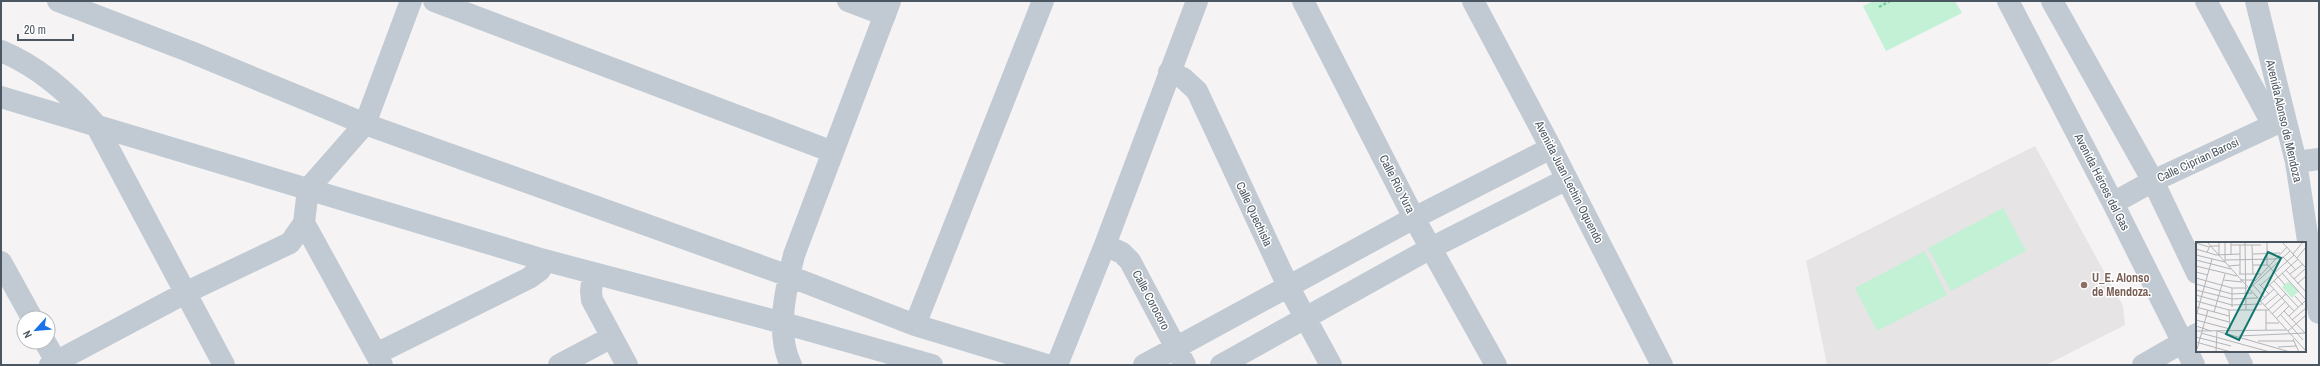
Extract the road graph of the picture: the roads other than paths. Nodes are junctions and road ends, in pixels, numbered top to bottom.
1 (58, 1) edge
2 (411, 1) edge
3 (434, 1) edge
4 (848, 1) edge
5 (1043, 1) edge
6 (1197, 1) edge
7 (1303, 1) edge
8 (1473, 1) edge
9 (2008, 1) edge
10 (2052, 1) edge
11 (2206, 1) edge
12 (2256, 1) edge
13 (887, 8) edge
14 (1, 51) edge
15 (1169, 72) junction
16 (1, 97) edge
17 (2278, 122) junction
18 (365, 124) junction
19 (96, 125) junction
20 (1551, 148) junction
21 (833, 152) junction
22 (2319, 159) edge
23 (2296, 162) junction
24 (1567, 179) junction
25 (2152, 181) junction
26 (308, 189) junction
27 (2113, 203) junction
28 (1414, 218) junction
29 (304, 223) junction
30 (1105, 245) junction
31 (1431, 248) junction
32 (544, 260) junction
33 (1, 262) edge
34 (2196, 271) edge
35 (593, 274) junction
36 (789, 276) junction
37 (1288, 286) junction
38 (187, 292) junction
39 (28, 310) edge
40 (2319, 313) edge
41 (1304, 318) junction
42 (783, 323) junction
43 (915, 325) junction
44 (612, 337) junction
45 (2190, 338) edge
46 (48, 350) edge
47 (2236, 352) edge
48 (1180, 355) edge
49 (379, 360) edge
50 (54, 364) edge
51 (224, 365) edge
52 (559, 365) edge
53 (627, 365) edge
54 (791, 365) edge
55 (932, 365) edge
56 (1047, 365) edge
57 (1057, 365) edge
58 (1144, 365) edge
59 (1221, 365) edge
60 (1331, 365) edge
61 (1496, 365) edge
62 (1662, 365) edge
63 (2143, 365) edge
64 (2184, 365) edge
65 (2194, 365) edge
66 (2242, 365) edge

1 - 18 street
2 - 18 street
3 - 21 street
4 - 13 street
5 - 43 street
6 - 15 street
7 - 28 street, Calle Rio Yura
8 - 20 street, Avenida Juan Lechin Oquendo
9 - 27 street, Avenida Héroes del Gas
10 - 25 street
11 - 17 street
12 - 17 street, Avenida Alonso de Mendoza
13 - 21 street
14 - 19 street
15 - 30 street
15 - 37 street, Calle Quechisla
16 - 19 street
17 - 23 street, Avenida Alonso de Mendoza
17 - 25 street, Calle Ciprian Barosi
18 - 26 street
18 - 36 street
19 - 26 street
19 - 38 street
20 - 24 street, Avenida Juan Lechin Oquendo
20 - 28 street
21 - 36 street
22 - 23 street
23 - 40 street, Avenida Alonso de Mendoza
24 - 31 street
24 - 62 street, Avenida Juan Lechin Oquendo
25 - 27 street, Calle Ciprian Barosi
25 - 34 street
26 - 29 street
26 - 32 street
27 - 45 street, Avenida Héroes del Gas
28 - 31 street, Calle Rio Yura
28 - 37 street
29 - 38 street
29 - 49 street
30 - 48 street, Calle Corocoro
30 - 57 street
31 - 41 street
31 - 61 street, Calle Rio Yura
32 - 35 street
32 - 49 street
33 - 39 street
35 - 42 street
35 - 44 street
36 - 42 street
36 - 43 street
37 - 41 street, Calle Quechisla
37 - 48 street
38 - 50 street
38 - 51 street
41 - 59 street
41 - 60 street, Calle Quechisla
42 - 54 street
42 - 55 street
43 - 56 street
44 - 52 street
44 - 53 street
45 - 63 street
45 - 64 street
45 - 65 street, Avenida Héroes del Gas
46 - 50 street
47 - 66 street
48 - 58 street

